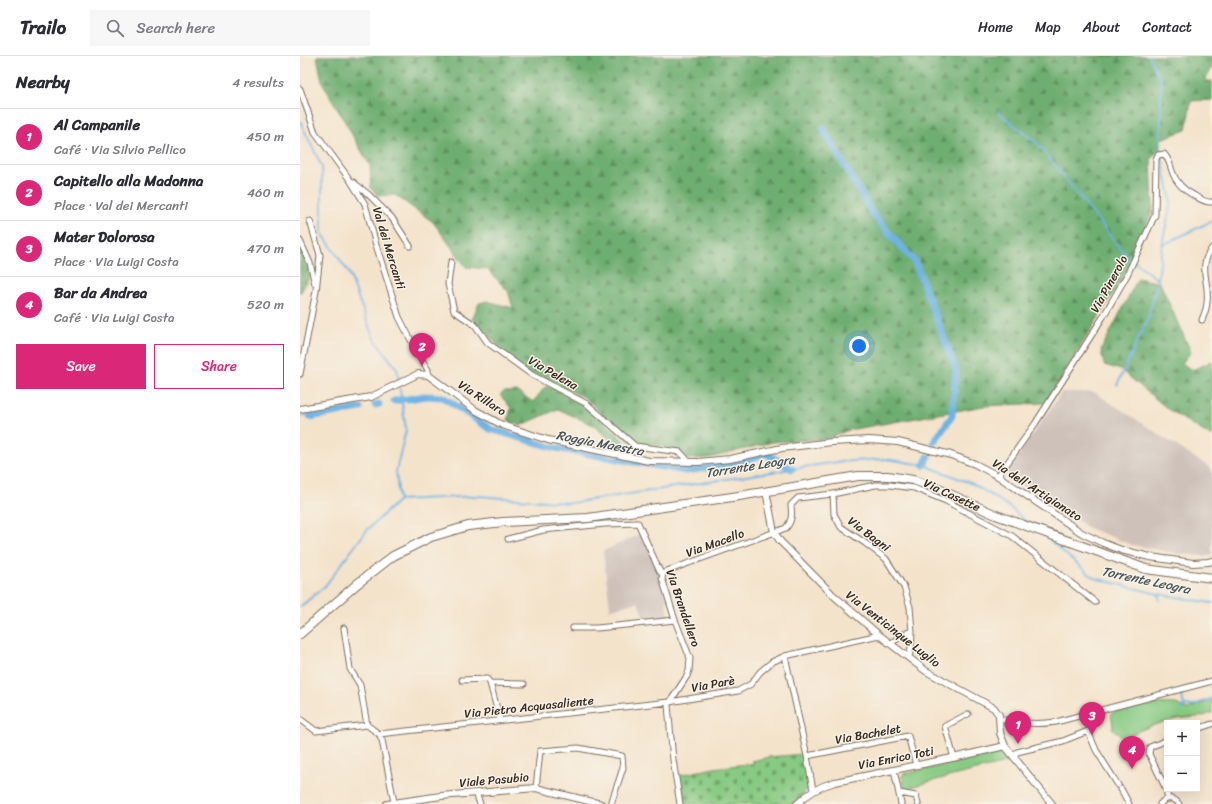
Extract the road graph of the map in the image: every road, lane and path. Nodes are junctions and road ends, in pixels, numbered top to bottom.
1 (300, 89) edge
2 (350, 180) junction
3 (1212, 202) edge
4 (310, 221) dead end
5 (300, 241) edge
6 (410, 246) dead end
7 (1212, 248) edge
8 (451, 262) dead end
9 (316, 291) junction
10 (1202, 320) dead end
11 (300, 374) edge
12 (428, 375) junction
13 (300, 410) edge
14 (730, 459) joint
15 (689, 462) junction
16 (998, 476) junction
17 (766, 491) junction
18 (833, 494) junction
19 (774, 532) junction
20 (508, 539) dead end
21 (1212, 561) edge
22 (664, 574) junction
23 (1212, 578) edge
24 (1095, 602) dead end
25 (675, 620) junction
26 (344, 628) dead end
27 (573, 628) dead end
28 (912, 632) junction
29 (300, 634) edge
30 (879, 634) junction
31 (891, 643) junction
32 (785, 656) junction
33 (909, 657) junction
34 (462, 680) dead end
35 (1211, 681) edge
36 (490, 683) junction
37 (524, 684) dead end
38 (681, 699) joint
39 (669, 702) junction
40 (968, 714) dead end
41 (300, 719) edge
42 (999, 719) junction
43 (500, 720) junction
44 (1212, 724) edge
45 (367, 725) junction
46 (1200, 728) edge
47 (379, 734) junction
48 (1164, 741) edge
49 (1005, 746) junction
50 (807, 756) junction
51 (1014, 757) junction
52 (954, 758) junction
53 (916, 765) junction
54 (894, 770) junction
55 (536, 788) junction
56 (813, 790) junction
57 (476, 793) junction
58 (899, 793) junction
59 (1168, 798) junction
60 (391, 803) edge
61 (480, 804) edge
62 (601, 804) edge
63 (610, 804) edge
64 (680, 804) edge
65 (797, 804) edge
66 (902, 804) edge
67 (918, 804) edge
68 (1052, 804) edge
69 (1129, 804) edge
70 (1160, 804) edge
71 (1179, 804) edge

1 - 2 street, Val dei Mercanti
2 - 6 street
2 - 12 street, Val dei Mercanti
3 - 16 street, Via Pinerolo
4 - 9 street
5 - 9 street
7 - 10 street
8 - 15 street, Via Pelena
9 - 11 street
12 - 13 street
12 - 15 street, Via Rillaro
14 - 15 street, Via Rillaro
14 - 16 street, Via dell'Artigianato
16 - 21 street, Via dell'Artigianato
17 - 19 street, Via Venticinque Luglio
17 - 23 main road
17 - 29 main road
18 - 19 street, Via Casette
18 - 24 street, Via Casette
18 - 28 street, Via Bagni
19 - 22 street, Via Macello
19 - 30 street, Via Venticinque Luglio
20 - 22 street, Via Brandellero
22 - 25 street, Via Brandellero
25 - 27 street
25 - 39 street, Via Brandellero
26 - 45 street
28 - 31 street
28 - 33 street, Via Bagni
30 - 31 street, Via Venticinque Luglio
30 - 32 street, Via Parè
31 - 33 street, Via Venticinque Luglio
32 - 38 street, Via Parè
32 - 50 street
33 - 42 street, Via Venticinque Luglio
34 - 36 street
35 - 42 street
36 - 37 street
36 - 43 street
38 - 39 street, Via Pietro Acquasaliente
39 - 43 street, Via Pietro Acquasaliente
39 - 64 street
40 - 52 street
41 - 45 street
42 - 49 street, Via Venticinque Luglio
43 - 47 street, Via Pietro Acquasaliente
44 - 46 street
45 - 47 street
47 - 60 street
48 - 59 street
49 - 51 street, Via Venticinque Luglio
49 - 52 street, Via Enrico Toti
50 - 53 street, Via Bachelet
50 - 56 street
51 - 68 street, Via Venticinque Luglio
51 - 69 street
52 - 53 street, Via Enrico Toti
53 - 54 street, Via Enrico Toti
54 - 56 street, Via Enrico Toti
54 - 58 street
55 - 57 street, Viale Pasubio
55 - 62 street, Viale Pasubio
55 - 63 street
56 - 65 street, Via Enrico Toti
57 - 60 street, Viale Pasubio
57 - 61 street
58 - 66 street
58 - 67 street
59 - 70 street
59 - 71 street

